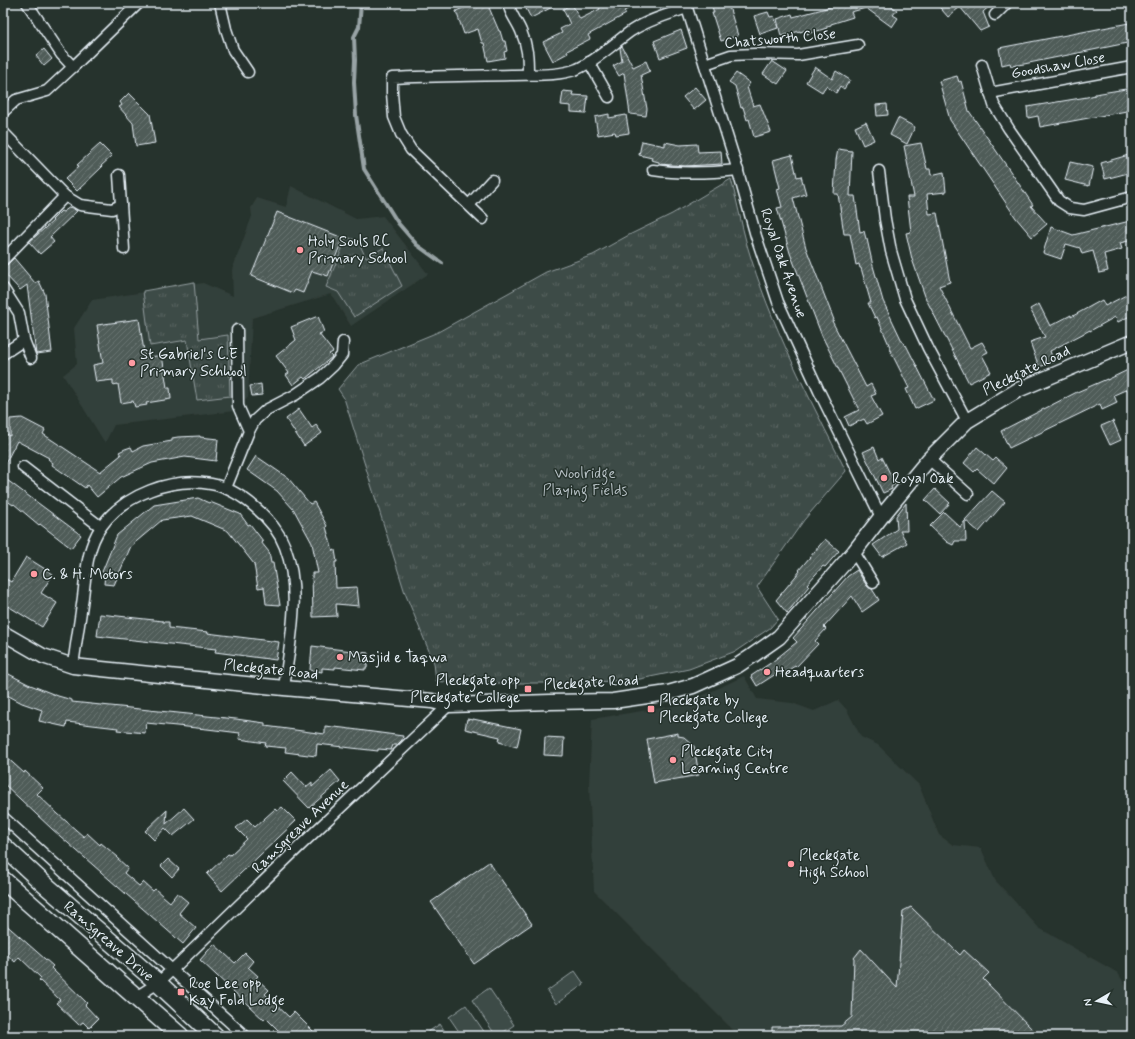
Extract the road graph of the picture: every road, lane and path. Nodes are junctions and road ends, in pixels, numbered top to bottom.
1 (27, 3) edge
2 (139, 3) edge
3 (220, 3) edge
4 (508, 3) edge
5 (1007, 3) edge
6 (995, 15) dead end
7 (858, 45) dead end
8 (588, 62) junction
9 (705, 64) junction
10 (982, 65) dead end
11 (73, 67) junction
12 (1132, 68) edge
13 (248, 72) dead end
14 (528, 74) junction
15 (990, 93) junction
16 (609, 98) dead end
17 (3, 112) edge
18 (3, 132) edge
19 (653, 170) dead end
20 (738, 170) junction
21 (879, 171) dead end
22 (119, 175) dead end
23 (492, 180) dead end
24 (65, 196) junction
25 (1132, 197) edge
26 (121, 205) junction
27 (469, 205) junction
28 (483, 219) dead end
29 (124, 248) dead end
30 (3, 260) edge
31 (3, 288) edge
32 (237, 330) dead end
33 (24, 340) junction
34 (343, 342) dead end
35 (1132, 342) edge
36 (3, 354) edge
37 (31, 358) dead end
38 (967, 421) junction
39 (249, 431) junction
40 (929, 459) junction
41 (23, 467) dead end
42 (226, 488) junction
43 (968, 494) dead end
44 (881, 517) junction
45 (101, 527) junction
46 (854, 552) junction
47 (873, 583) dead end
48 (3, 633) edge
49 (73, 666) junction
50 (284, 688) junction
51 (449, 706) junction
52 (3, 817) edge
53 (3, 846) edge
54 (3, 880) edge
55 (173, 970) junction
56 (158, 983) junction
57 (136, 997) junction
58 (180, 1036) edge
59 (215, 1036) edge
60 (245, 1036) edge

1 - 11 street
2 - 11 street
3 - 13 street
4 - 14 street
5 - 6 street
7 - 9 street, Chatsworth Close
8 - 9 street, Royal Oak Avenue
8 - 14 street
8 - 16 street
9 - 20 street, Royal Oak Avenue
10 - 15 street
11 - 17 street
12 - 15 street, Goodshaw Close
14 - 27 street
15 - 25 street
18 - 24 street
19 - 20 street
20 - 44 street, Royal Oak Avenue
21 - 38 street
22 - 26 street
23 - 27 street
24 - 26 street
24 - 30 street
26 - 29 street
27 - 28 street
31 - 33 street
32 - 39 street
33 - 36 street
33 - 37 street
34 - 39 street
35 - 38 main road, Pleckgate Road
38 - 40 main road, Pleckgate Road
39 - 42 street
40 - 43 street
40 - 44 main road, Pleckgate Road
41 - 45 street
42 - 45 street
42 - 50 street
44 - 46 main road, Pleckgate Road
45 - 49 street
46 - 47 street
46 - 51 main road, Pleckgate Road
48 - 49 main road, Pleckgate Road
49 - 50 main road, Pleckgate Road
50 - 51 main road, Pleckgate Road
51 - 55 street, Ramsgreave Avenue
52 - 55 street
53 - 56 highway, Ramsgreave Drive
54 - 57 highway, Ramsgreave Drive
55 - 56 street, Ramsgreave Avenue
55 - 60 street
56 - 57 street, Ramsgreave Avenue
56 - 59 highway, Ramsgreave Drive
57 - 58 highway, Ramsgreave Drive

